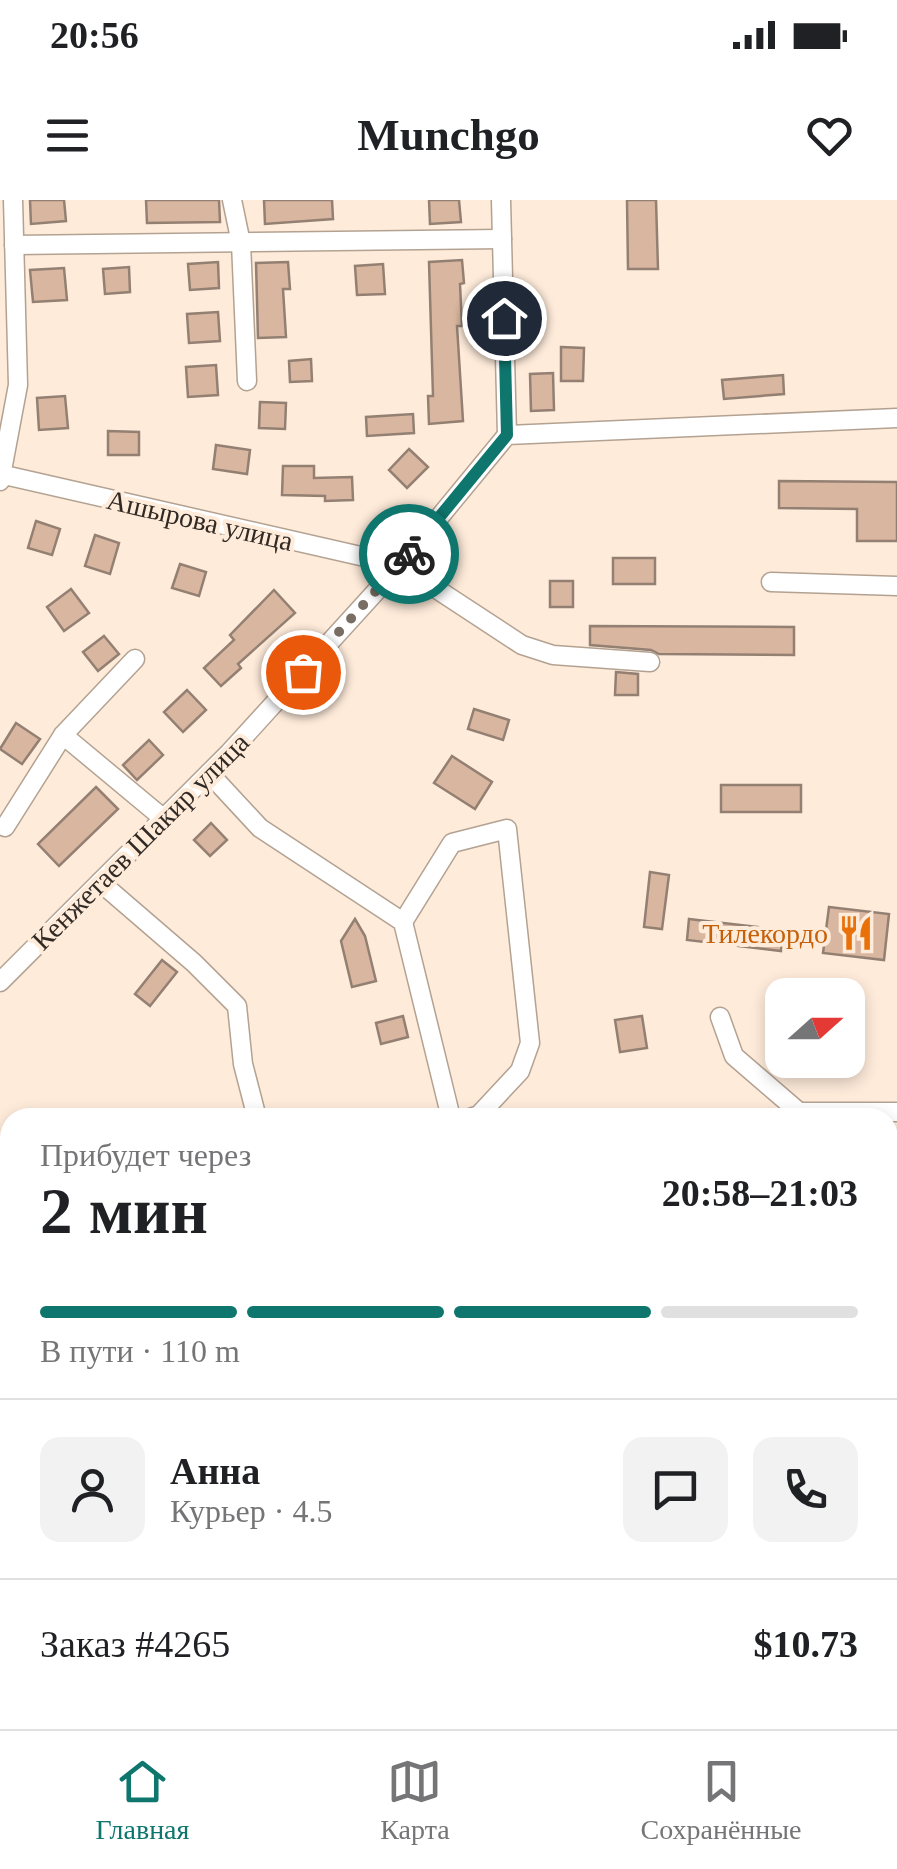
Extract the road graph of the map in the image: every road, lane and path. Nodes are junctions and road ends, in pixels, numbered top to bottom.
1 (13, 200) edge
2 (232, 200) edge
3 (501, 200) edge
4 (502, 240) junction
5 (242, 243) junction
6 (14, 246) junction
7 (247, 381) dead end
8 (897, 418) edge
9 (507, 435) junction
10 (1, 477) edge
11 (400, 565) junction
12 (771, 582) dead end
13 (897, 586) edge
14 (135, 659) dead end
15 (650, 662) dead end
16 (63, 735) junction
17 (209, 773) junction
18 (164, 818) junction
19 (6, 827) dead end
20 (100, 882) junction
21 (402, 922) junction
22 (0, 982) edge
23 (720, 1017) dead end
24 (253, 1108) edge
25 (448, 1108) edge
26 (486, 1108) edge
27 (789, 1108) edge

1 - 6 street
2 - 5 street
3 - 4 street
4 - 5 street
4 - 9 street
5 - 6 street
5 - 7 street
6 - 10 street
8 - 9 street
9 - 11 street, Кенжетаев Шакир улица
10 - 11 street, Ашырова улица
11 - 15 street
11 - 17 street, Кенжетаев Шакир улица
12 - 13 street
14 - 16 street
16 - 18 street
16 - 19 street
17 - 18 street, Кенжетаев Шакир улица
17 - 21 street
18 - 20 street, Кенжетаев Шакир улица
20 - 22 street, Кенжетаев Шакир улица
20 - 24 street
21 - 25 street
21 - 26 street
23 - 27 street

